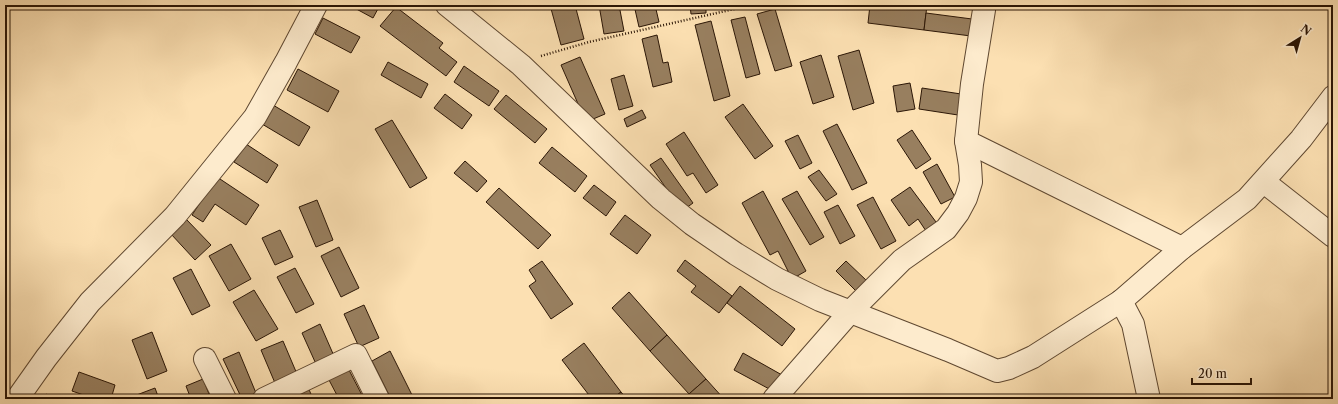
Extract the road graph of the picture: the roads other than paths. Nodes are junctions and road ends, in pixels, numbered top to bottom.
1 (316, 5) edge
2 (447, 5) edge
3 (984, 5) edge
4 (1333, 99) edge
5 (966, 141) junction
6 (1264, 182) junction
7 (1333, 236) edge
8 (1182, 248) junction
9 (1121, 301) junction
10 (850, 312) junction
11 (205, 359) dead end
12 (17, 399) edge
13 (225, 399) edge
14 (264, 399) edge
15 (378, 399) edge
16 (774, 399) edge
17 (1149, 399) edge

1 - 12 street
2 - 10 street
3 - 5 street
4 - 6 street
5 - 8 street
5 - 10 street
6 - 7 street
6 - 8 street
8 - 9 street
9 - 10 street
9 - 17 street
10 - 16 street
11 - 13 street
14 - 15 street

